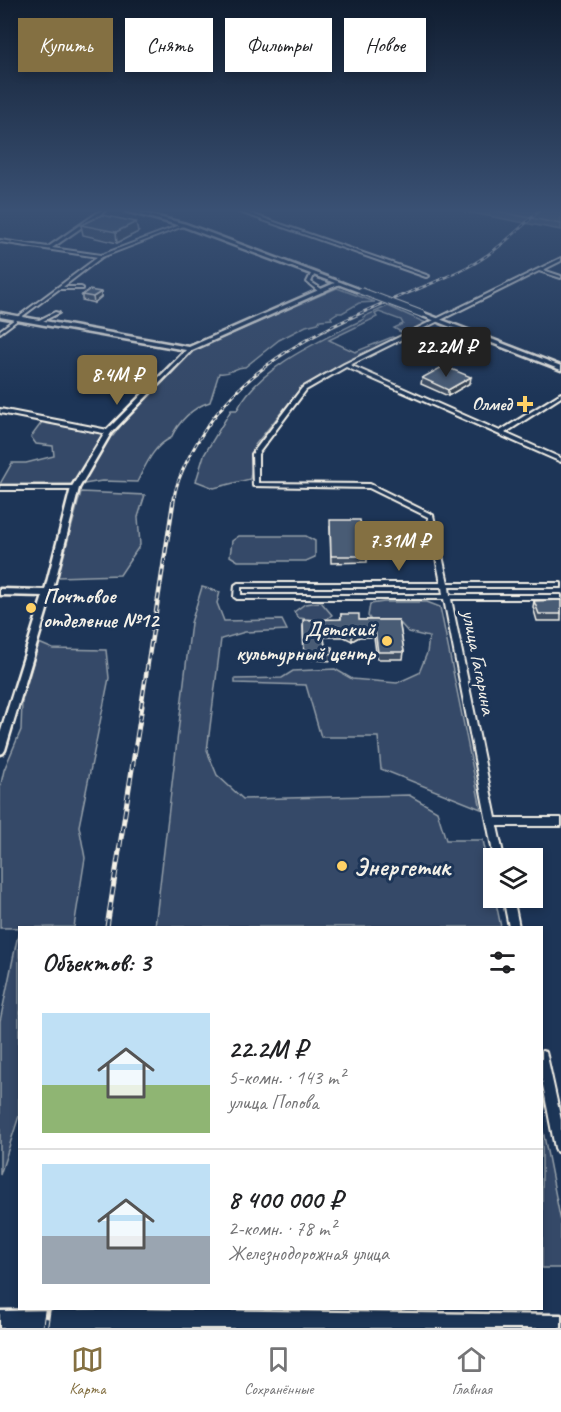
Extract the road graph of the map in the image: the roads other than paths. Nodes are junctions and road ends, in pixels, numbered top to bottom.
1 (78, 273) edge
2 (313, 273) joint
3 (417, 273) edge
4 (534, 273) edge
5 (426, 276) dead end
6 (339, 283) junction
7 (58, 288) junction
8 (81, 288) dead end
9 (321, 291) junction
10 (57, 313) dead end
11 (0, 315) edge
12 (18, 318) junction
13 (436, 320) junction
14 (37, 322) junction
15 (0, 332) edge
16 (190, 349) junction
17 (346, 365) junction
18 (561, 368) edge
19 (561, 395) edge
20 (0, 411) edge
21 (108, 432) junction
22 (501, 433) junction
23 (561, 460) edge
24 (0, 488) edge
25 (75, 488) junction
26 (444, 585) junction
27 (561, 585) edge
28 (0, 592) edge
29 (48, 593) junction
30 (446, 597) junction
31 (561, 597) edge
32 (0, 750) edge
33 (492, 822) junction
34 (561, 822) edge
35 (497, 848) edge
36 (510, 908) edge
37 (514, 926) edge
38 (543, 1061) edge
39 (561, 1148) edge
40 (0, 1320) edge
41 (121, 1323) edge
42 (561, 1324) edge

1 - 7 street
2 - 6 main road
2 - 9 street
3 - 5 street
4 - 13 street, улица Гагарина
6 - 9 street
6 - 13 main road, bridge
7 - 8 street
7 - 12 street
9 - 16 street
10 - 14 street
11 - 12 street
12 - 14 street
12 - 15 street
13 - 17 street, улица Гагарина
13 - 18 main road
14 - 16 street
16 - 21 street
17 - 22 street
17 - 26 street, улица Гагарина
19 - 22 street
20 - 21 street
21 - 25 street
22 - 23 street
24 - 25 street
25 - 29 street
26 - 27 street
26 - 30 street, улица Гагарина
26 - 30 street
28 - 29 street
29 - 32 street
30 - 31 street
30 - 33 street, улица Гагарина
33 - 34 street
33 - 35 street, улица Гагарина
36 - 37 street
38 - 39 street
40 - 41 main road
41 - 42 main road

